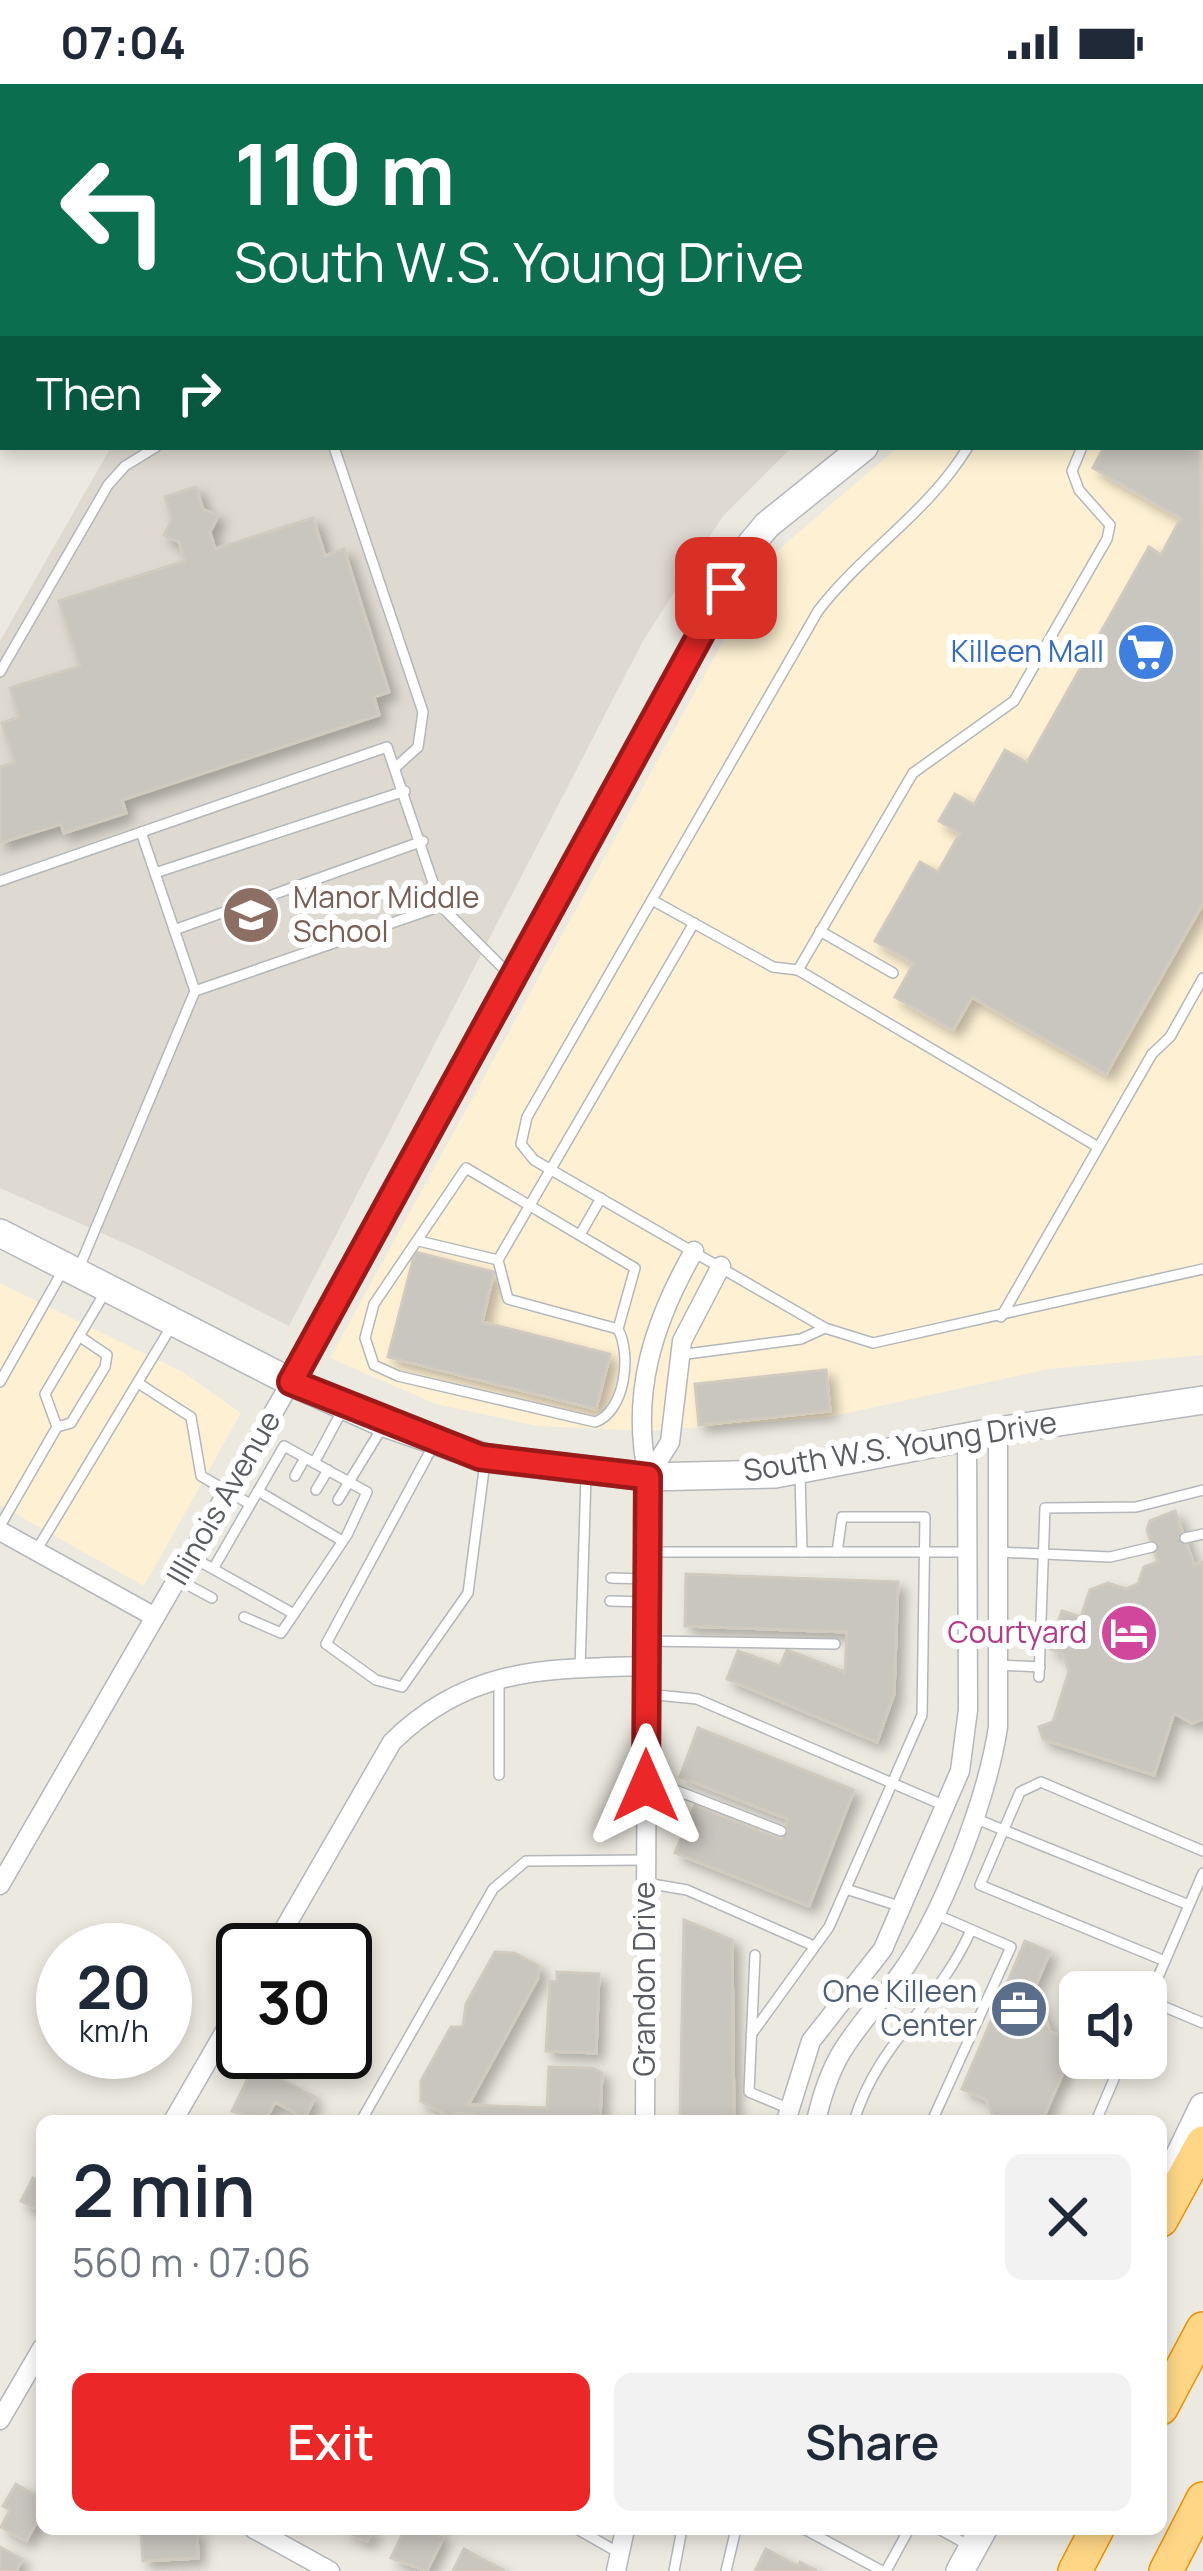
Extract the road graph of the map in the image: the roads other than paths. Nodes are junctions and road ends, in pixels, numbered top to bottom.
1 (152, 450) edge
2 (335, 450) edge
3 (860, 450) edge
4 (966, 450) edge
5 (1081, 450) edge
6 (0, 672) edge
7 (396, 767) junction
8 (405, 791) junction
9 (141, 832) junction
10 (423, 841) junction
11 (155, 873) junction
12 (0, 881) edge
13 (652, 900) junction
14 (441, 906) junction
15 (694, 923) junction
16 (174, 930) junction
17 (820, 931) junction
18 (798, 970) junction
19 (893, 974) dead end
20 (513, 977) junction
21 (1203, 978) edge
22 (195, 991) junction
23 (1098, 1147) junction
24 (550, 1168) junction
25 (602, 1198) junction
26 (530, 1202) junction
27 (580, 1233) junction
28 (419, 1240) junction
29 (3, 1242) edge
30 (694, 1251) junction
31 (498, 1260) junction
32 (721, 1266) junction
33 (1203, 1269) edge
34 (71, 1270) junction
35 (107, 1288) junction
36 (1001, 1317) junction
37 (174, 1322) junction
38 (825, 1328) junction
39 (618, 1329) junction
40 (79, 1336) junction
41 (679, 1355) junction
42 (0, 1382) edge
43 (291, 1382) junction
44 (138, 1383) junction
45 (1203, 1400) edge
46 (344, 1406) junction
47 (385, 1424) junction
48 (56, 1427) junction
49 (998, 1430) junction
50 (968, 1436) junction
51 (435, 1441) junction
52 (486, 1458) junction
53 (310, 1460) junction
54 (800, 1469) junction
55 (328, 1470) junction
56 (586, 1470) junction
57 (295, 1476) dead end
58 (648, 1477) junction
59 (350, 1482) junction
60 (316, 1490) dead end
61 (1203, 1490) edge
62 (228, 1491) junction
63 (258, 1491) junction
64 (338, 1500) dead end
65 (250, 1504) junction
66 (0, 1528) edge
67 (1203, 1534) edge
68 (1185, 1538) dead end
69 (340, 1539) junction
70 (1152, 1547) dead end
71 (36, 1551) junction
72 (1044, 1551) junction
73 (648, 1552) junction
74 (802, 1552) junction
75 (837, 1552) junction
76 (924, 1552) junction
77 (967, 1552) junction
78 (998, 1552) junction
79 (190, 1556) junction
80 (213, 1569) junction
81 (611, 1578) dead end
82 (177, 1579) junction
83 (648, 1579) junction
84 (212, 1598) dead end
85 (610, 1601) dead end
86 (648, 1602) junction
87 (295, 1614) junction
88 (244, 1616) dead end
89 (155, 1617) junction
90 (647, 1642) junction
91 (835, 1644) dead end
92 (998, 1665) junction
93 (647, 1666) junction
94 (580, 1669) junction
95 (499, 1676) junction
96 (647, 1694) junction
97 (499, 1775) dead end
98 (892, 1784) junction
99 (646, 1786) junction
100 (948, 1807) junction
101 (974, 1818) junction
102 (1004, 1829) junction
103 (781, 1831) dead end
104 (1203, 1851) edge
105 (646, 1860) junction
106 (1203, 1873) edge
107 (646, 1883) junction
108 (0, 1885) edge
109 (846, 1889) junction
110 (1189, 1905) junction
111 (902, 1907) junction
112 (933, 1913) junction
113 (288, 1923) edge
114 (971, 1930) junction
115 (814, 1946) junction
116 (754, 1955) dead end
117 (1165, 1961) junction
118 (1161, 1971) edge
119 (1167, 2010) edge
120 (1203, 2023) edge
121 (752, 2035) junction
122 (216, 2047) edge
123 (1114, 2079) edge
124 (1203, 2107) edge
125 (176, 2115) edge
126 (364, 2115) edge
127 (645, 2115) edge
128 (788, 2115) edge
129 (821, 2115) edge
130 (856, 2115) edge
131 (935, 2115) edge
132 (1099, 2115) edge
133 (1203, 2143) edge
134 (1167, 2181) edge
135 (1167, 2209) edge
136 (1203, 2329) edge
137 (36, 2358) edge
138 (1167, 2397) edge
139 (0, 2420) edge
140 (1203, 2499) edge
141 (265, 2535) edge
142 (584, 2535) edge
143 (681, 2535) edge
144 (735, 2535) edge
145 (815, 2535) edge
146 (905, 2535) edge
147 (1094, 2535) edge
148 (618, 2562) edge
149 (330, 2571) edge
150 (674, 2571) edge
151 (726, 2571) edge
152 (884, 2571) edge
153 (1075, 2571) edge
154 (1166, 2571) edge

1 - 6 lane
2 - 7 lane
3 - 20 main road, Illinois Avenue
4 - 13 lane
5 - 17 lane
7 - 8 lane
7 - 9 lane
8 - 10 lane
8 - 11 lane
9 - 11 lane
9 - 12 lane
10 - 14 lane
10 - 16 lane
11 - 16 lane
13 - 15 lane
13 - 24 lane
14 - 20 lane
14 - 22 lane
15 - 18 lane
15 - 24 lane
16 - 22 lane
17 - 18 lane
17 - 19 lane
18 - 23 lane
20 - 43 main road, Illinois Avenue
21 - 23 lane
22 - 34 lane
23 - 36 lane
24 - 25 lane
24 - 26 lane
25 - 27 lane
25 - 30 lane
26 - 27 lane
26 - 28 lane
26 - 31 lane
27 - 39 lane
28 - 31 lane
28 - 39 lane
29 - 34 main road, South W.S. Young Drive
30 - 32 lane
30 - 58 street, Grandon Drive
31 - 39 lane
32 - 38 lane
32 - 41 street
33 - 36 lane
34 - 35 main road, South W.S. Young Drive
34 - 42 lane
35 - 37 main road, South W.S. Young Drive
35 - 40 lane
36 - 38 lane
37 - 43 main road, South W.S. Young Drive
37 - 44 lane
38 - 41 lane
40 - 48 lane
40 - 48 lane
41 - 58 street
43 - 46 main road, South W.S. Young Drive
43 - 62 street, Illinois Avenue
44 - 62 lane
44 - 71 lane
45 - 49 main road, South W.S. Young Drive
46 - 47 main road, South W.S. Young Drive
46 - 53 lane
47 - 51 main road, South W.S. Young Drive
47 - 59 lane
48 - 66 lane
49 - 50 main road, South W.S. Young Drive
49 - 78 street
50 - 54 main road, South W.S. Young Drive
50 - 77 street
51 - 52 main road, South W.S. Young Drive
51 - 52 lane
52 - 56 main road, South W.S. Young Drive
53 - 55 lane
53 - 57 lane
53 - 63 lane
54 - 58 main road, South W.S. Young Drive
54 - 74 lane
55 - 59 lane
55 - 60 lane
56 - 58 main road, South W.S. Young Drive
56 - 94 lane
58 - 73 street, Grandon Drive
59 - 64 lane
59 - 69 lane
61 - 72 lane
62 - 65 lane
62 - 79 street, Illinois Avenue
63 - 65 lane
63 - 69 lane
65 - 80 lane
66 - 71 street
67 - 68 lane
69 - 87 lane
70 - 72 lane
71 - 89 street
72 - 78 lane
72 - 92 lane
73 - 74 lane
73 - 83 street, Grandon Drive
74 - 75 lane
75 - 76 lane
75 - 76 lane
76 - 77 lane
76 - 98 lane
77 - 78 street
77 - 100 street
78 - 92 street
79 - 80 lane
79 - 82 street, Illinois Avenue
80 - 87 lane
81 - 83 lane
82 - 84 lane
82 - 89 street, Illinois Avenue
83 - 86 street, Grandon Drive
85 - 86 lane
86 - 90 street, Grandon Drive
87 - 88 lane
89 - 108 street, Illinois Avenue
90 - 91 lane
90 - 93 street, Grandon Drive
92 - 101 street
93 - 94 street
93 - 96 street, Grandon Drive
94 - 95 street
95 - 97 lane
95 - 113 street
96 - 98 lane
96 - 99 street, Grandon Drive
98 - 100 lane
98 - 109 lane
99 - 103 lane
99 - 105 street, Grandon Drive
100 - 101 street
100 - 111 street
101 - 102 lane
101 - 112 street
102 - 104 lane
102 - 110 lane
102 - 117 lane
105 - 107 street, Grandon Drive
105 - 126 lane
106 - 110 lane
107 - 115 lane
107 - 127 street, Grandon Drive
109 - 111 lane
109 - 115 lane
110 - 117 lane
111 - 112 street
111 - 128 street
112 - 114 lane
112 - 129 street
114 - 130 lane
114 - 131 lane
115 - 121 lane
116 - 121 lane
117 - 118 lane
119 - 120 lane
121 - 128 lane
122 - 125 street
123 - 132 lane
124 - 134 main road
133 - 135 highway
136 - 138 highway
137 - 139 street
140 - 154 highway
141 - 149 street
142 - 148 lane
143 - 150 lane
144 - 151 lane
145 - 152 lane
146 - 152 lane
147 - 153 highway

